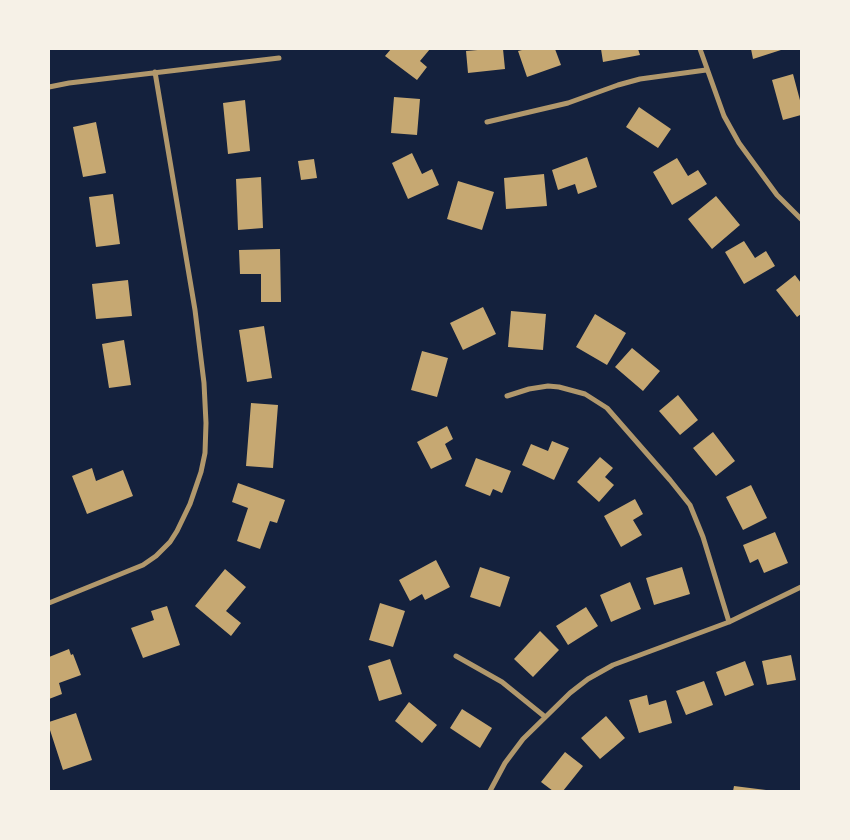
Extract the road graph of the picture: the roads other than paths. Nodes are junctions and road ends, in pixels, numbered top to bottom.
1 (700, 49) edge
2 (279, 58) dead end
3 (706, 70) junction
4 (155, 72) junction
5 (49, 87) edge
6 (487, 122) dead end
7 (801, 219) edge
8 (507, 396) dead end
9 (801, 587) edge
10 (49, 603) edge
11 (729, 622) junction
12 (456, 656) dead end
13 (544, 716) junction
14 (490, 791) edge

1 - 3 street
2 - 4 street
3 - 6 street
3 - 7 street
4 - 5 street
4 - 10 street
8 - 11 street
9 - 11 street
11 - 13 street
12 - 13 street
13 - 14 street

